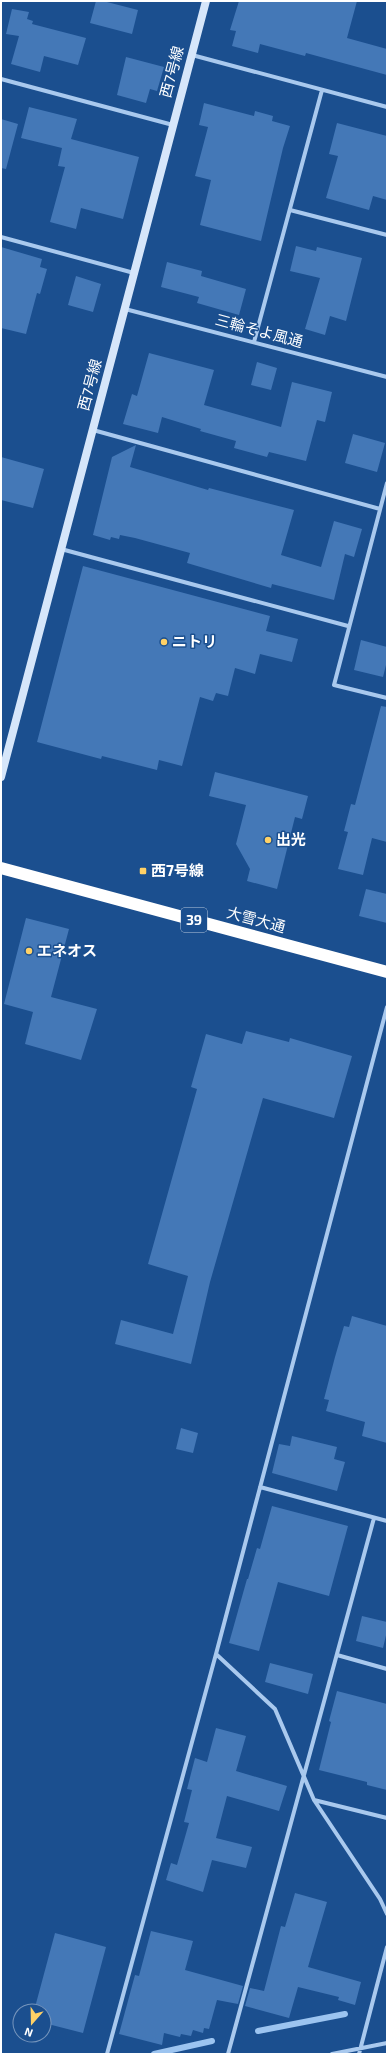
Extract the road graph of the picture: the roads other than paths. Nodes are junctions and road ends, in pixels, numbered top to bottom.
1 (206, 1) edge
2 (191, 55) junction
3 (1, 78) edge
4 (322, 90) junction
5 (387, 107) edge
6 (173, 125) junction
7 (290, 210) junction
8 (387, 235) edge
9 (1, 237) edge
10 (135, 273) junction
11 (125, 309) junction
12 (254, 342) junction
13 (387, 377) edge
14 (92, 430) junction
15 (387, 483) edge
16 (380, 509) junction
17 (61, 549) junction
18 (348, 626) junction
19 (387, 698) edge
20 (1, 777) edge
21 (1, 868) edge
22 (387, 972) edge
23 (387, 1007) edge
24 (260, 1487) junction
25 (374, 1518) junction
26 (387, 1521) edge
27 (216, 1654) junction
28 (338, 1655) junction
29 (387, 1669) edge
30 (304, 1779) junction
31 (314, 1800) junction
32 (387, 1818) edge
33 (380, 1899) junction
34 (387, 1900) edge
35 (387, 1914) edge
36 (387, 1947) edge
37 (387, 2043) edge
38 (360, 2048) junction
39 (107, 2054) edge
40 (228, 2054) edge
41 (332, 2054) edge
42 (359, 2054) edge

1 - 2 street, 西7号線
2 - 4 street
2 - 6 street, 西7号線
3 - 6 street
4 - 5 street
4 - 7 street
6 - 10 street, 西7号線
7 - 8 street
7 - 12 street
9 - 10 street
10 - 11 street, 西7号線
11 - 12 street, 三輪そよ風通
11 - 14 street, 西7号線
12 - 13 street, 三輪そよ風通
14 - 16 street
14 - 17 street, 西7号線
15 - 16 street
16 - 18 street
17 - 18 street
17 - 20 street, 西7号線
18 - 19 street
21 - 22 highway, 大雪大通 / 39
23 - 24 street
24 - 25 street
24 - 27 street
25 - 26 street
25 - 28 street
27 - 30 street
27 - 39 street
28 - 29 street
28 - 30 street
30 - 31 street
30 - 40 street
31 - 32 street
31 - 33 street
33 - 34 street
33 - 35 street
36 - 38 street
37 - 38 street
38 - 41 street
38 - 42 street

